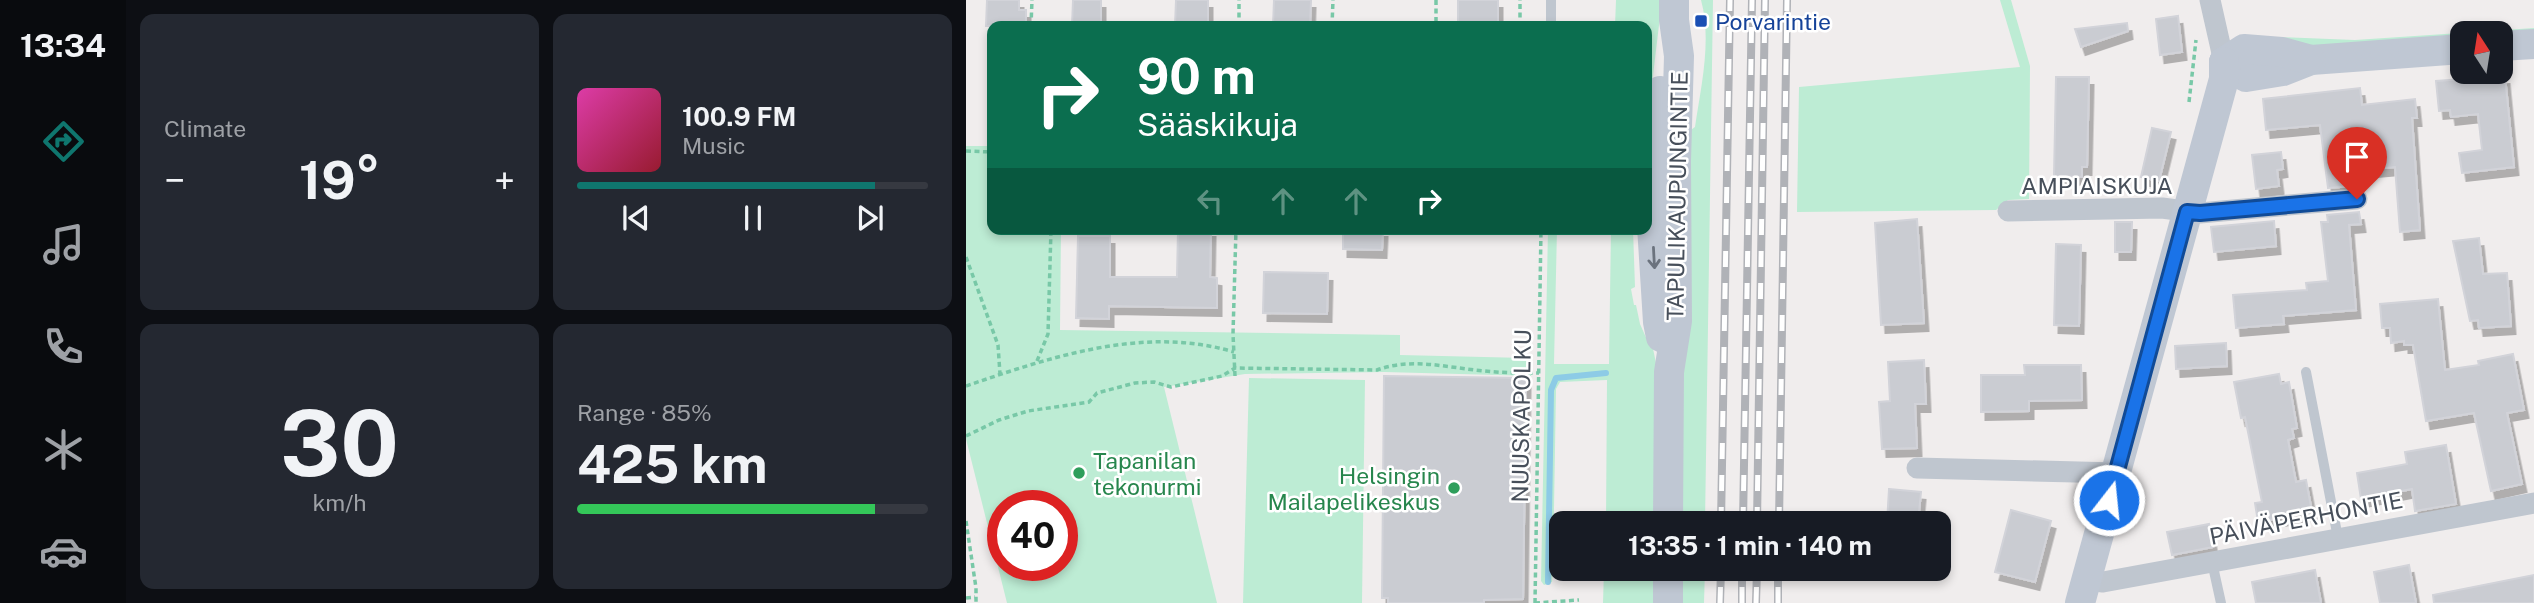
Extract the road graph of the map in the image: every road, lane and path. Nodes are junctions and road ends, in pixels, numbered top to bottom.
1 (1031, 0) edge
2 (1240, 0) edge
3 (1333, 0) edge
4 (1436, 0) edge
5 (1520, 0) edge
6 (1551, 0) edge
7 (2210, 0) edge
8 (1674, 10) edge
9 (1031, 21) edge
10 (1239, 21) edge
11 (1332, 21) edge
12 (1436, 21) edge
13 (1520, 21) edge
14 (1551, 21) edge
15 (2534, 44) edge
16 (2513, 45) edge
17 (2450, 50) edge
18 (2224, 62) junction
19 (966, 151) edge
20 (987, 152) edge
21 (1659, 161) edge
22 (2357, 199) dead end
23 (1652, 204) edge
24 (2008, 211) dead end
25 (2187, 212) junction
26 (1652, 227) edge
27 (1051, 235) edge
28 (1236, 235) edge
29 (1541, 235) edge
30 (966, 257) edge
31 (1234, 352) junction
32 (1037, 363) junction
33 (1235, 368) junction
34 (2306, 372) dead end
35 (1539, 373) junction
36 (1000, 374) junction
37 (1235, 376) dead end
38 (966, 386) edge
39 (966, 436) edge
40 (1917, 468) dead end
41 (2117, 473) junction
42 (2534, 503) edge
43 (1668, 511) edge
44 (966, 521) edge
45 (2337, 538) junction
46 (2212, 562) junction
47 (1668, 581) edge
48 (2084, 592) edge
49 (975, 597) junction
50 (966, 598) edge
51 (1579, 600) dead end
52 (976, 603) edge
53 (1535, 603) edge
54 (1668, 603) edge
55 (2221, 603) edge

1 - 9 path
2 - 10 path
3 - 11 path
4 - 12 path
5 - 13 path
6 - 14 lane
7 - 18 street
8 - 21 street, TAPULIKAUPUNGINTIE
15 - 16 street
17 - 18 street
18 - 25 street
19 - 20 path
21 - 23 street, TAPULIKAUPUNGINTIE
22 - 25 street, AMPIAISKUJA
24 - 25 street, AMPIAISKUJA
25 - 41 street
26 - 43 street, TAPULIKAUPUNGINTIE
27 - 32 path
28 - 31 path
29 - 35 path, NUUSKAPOLKU
30 - 36 path
31 - 32 path
31 - 33 path
32 - 36 path
33 - 35 path
33 - 37 path
33 - 39 path
34 - 45 lane
35 - 53 path, NUUSKAPOLKU
36 - 38 path
40 - 41 street
41 - 48 street
42 - 45 street, PÄIVÄPERHONTIE
44 - 49 path
45 - 46 street, PÄIVÄPERHONTIE
46 - 48 street, PÄIVÄPERHONTIE
46 - 55 lane
47 - 54 street
49 - 50 path
49 - 52 path
51 - 53 path

